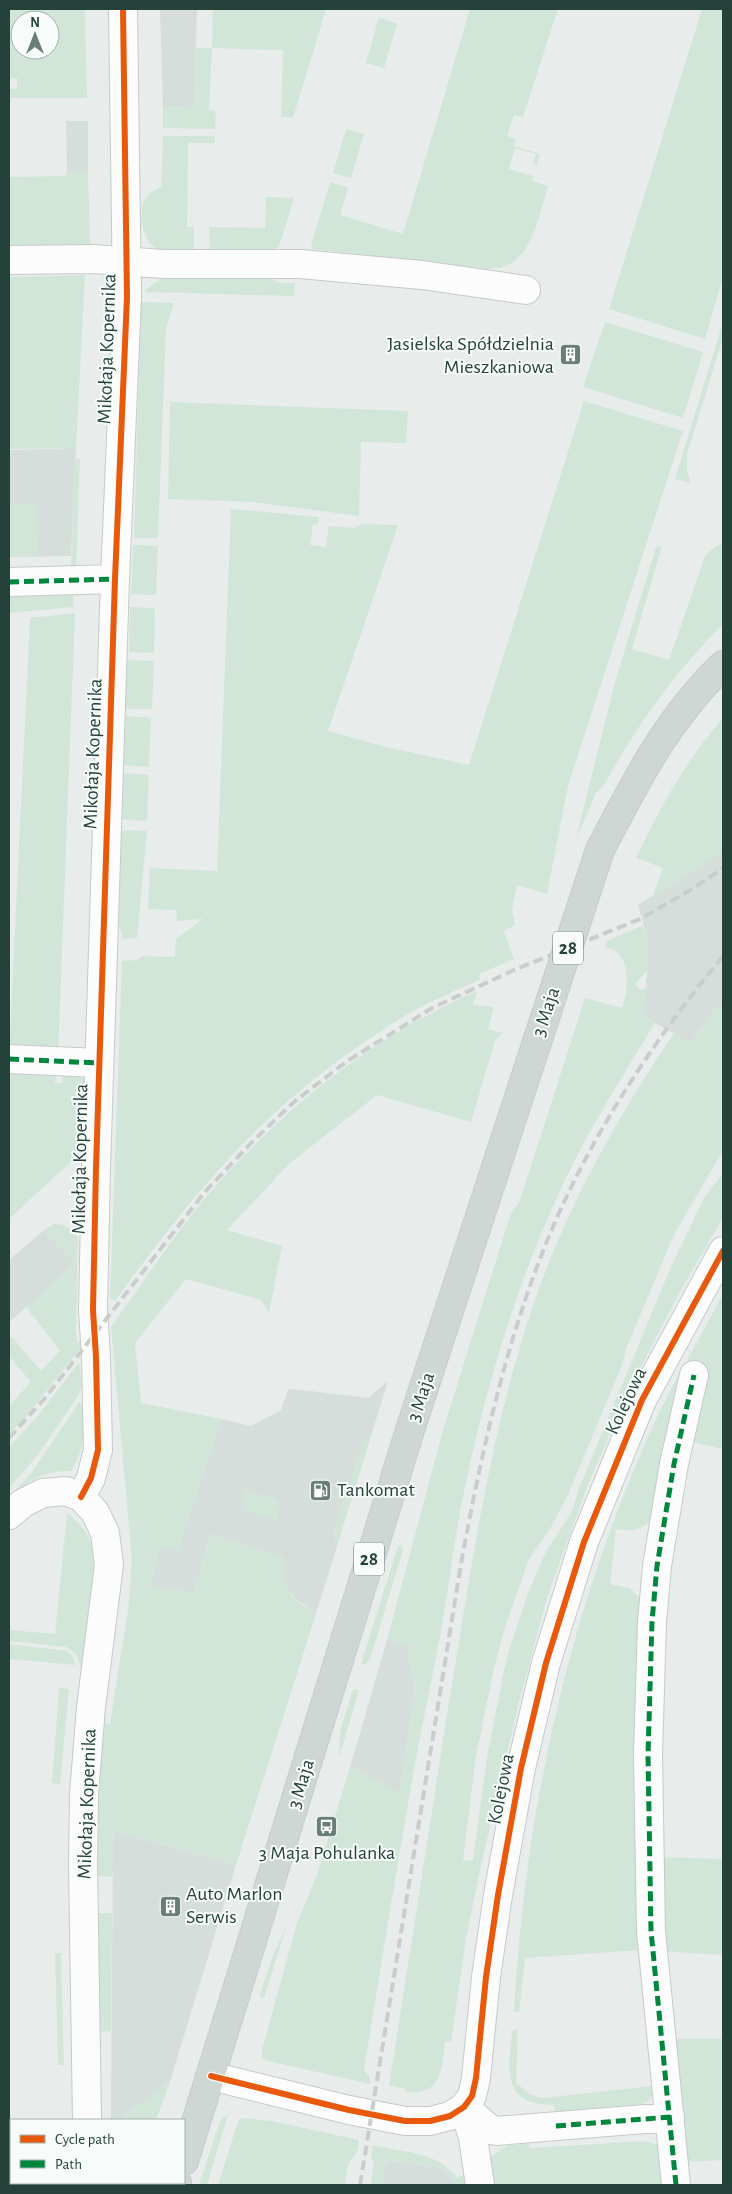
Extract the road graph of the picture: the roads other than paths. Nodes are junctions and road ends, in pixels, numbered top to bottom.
1 (123, 9) edge
2 (9, 260) edge
3 (126, 261) junction
4 (526, 290) dead end
5 (115, 579) junction
6 (9, 582) edge
7 (723, 664) edge
8 (9, 1059) edge
9 (98, 1063) junction
10 (723, 1251) edge
11 (694, 1375) dead end
12 (81, 1496) junction
13 (9, 1515) edge
14 (211, 2076) junction
15 (464, 2107) junction
16 (670, 2117) junction
17 (87, 2119) edge
18 (185, 2158) edge
19 (480, 2185) edge
20 (676, 2185) edge

1 - 3 street, Mikołaja Kopernika
2 - 3 street
3 - 4 street
3 - 5 street, Mikołaja Kopernika
5 - 6 street
5 - 9 street, Mikołaja Kopernika
7 - 14 main road, 3 Maja / 28, bridge
8 - 9 street
9 - 12 street, Mikołaja Kopernika
10 - 15 street, Kolejowa
11 - 16 street
12 - 13 street
12 - 17 street, Mikołaja Kopernika
14 - 15 street
14 - 18 main road, 3 Maja / 28
15 - 16 street
15 - 19 street
16 - 20 street

